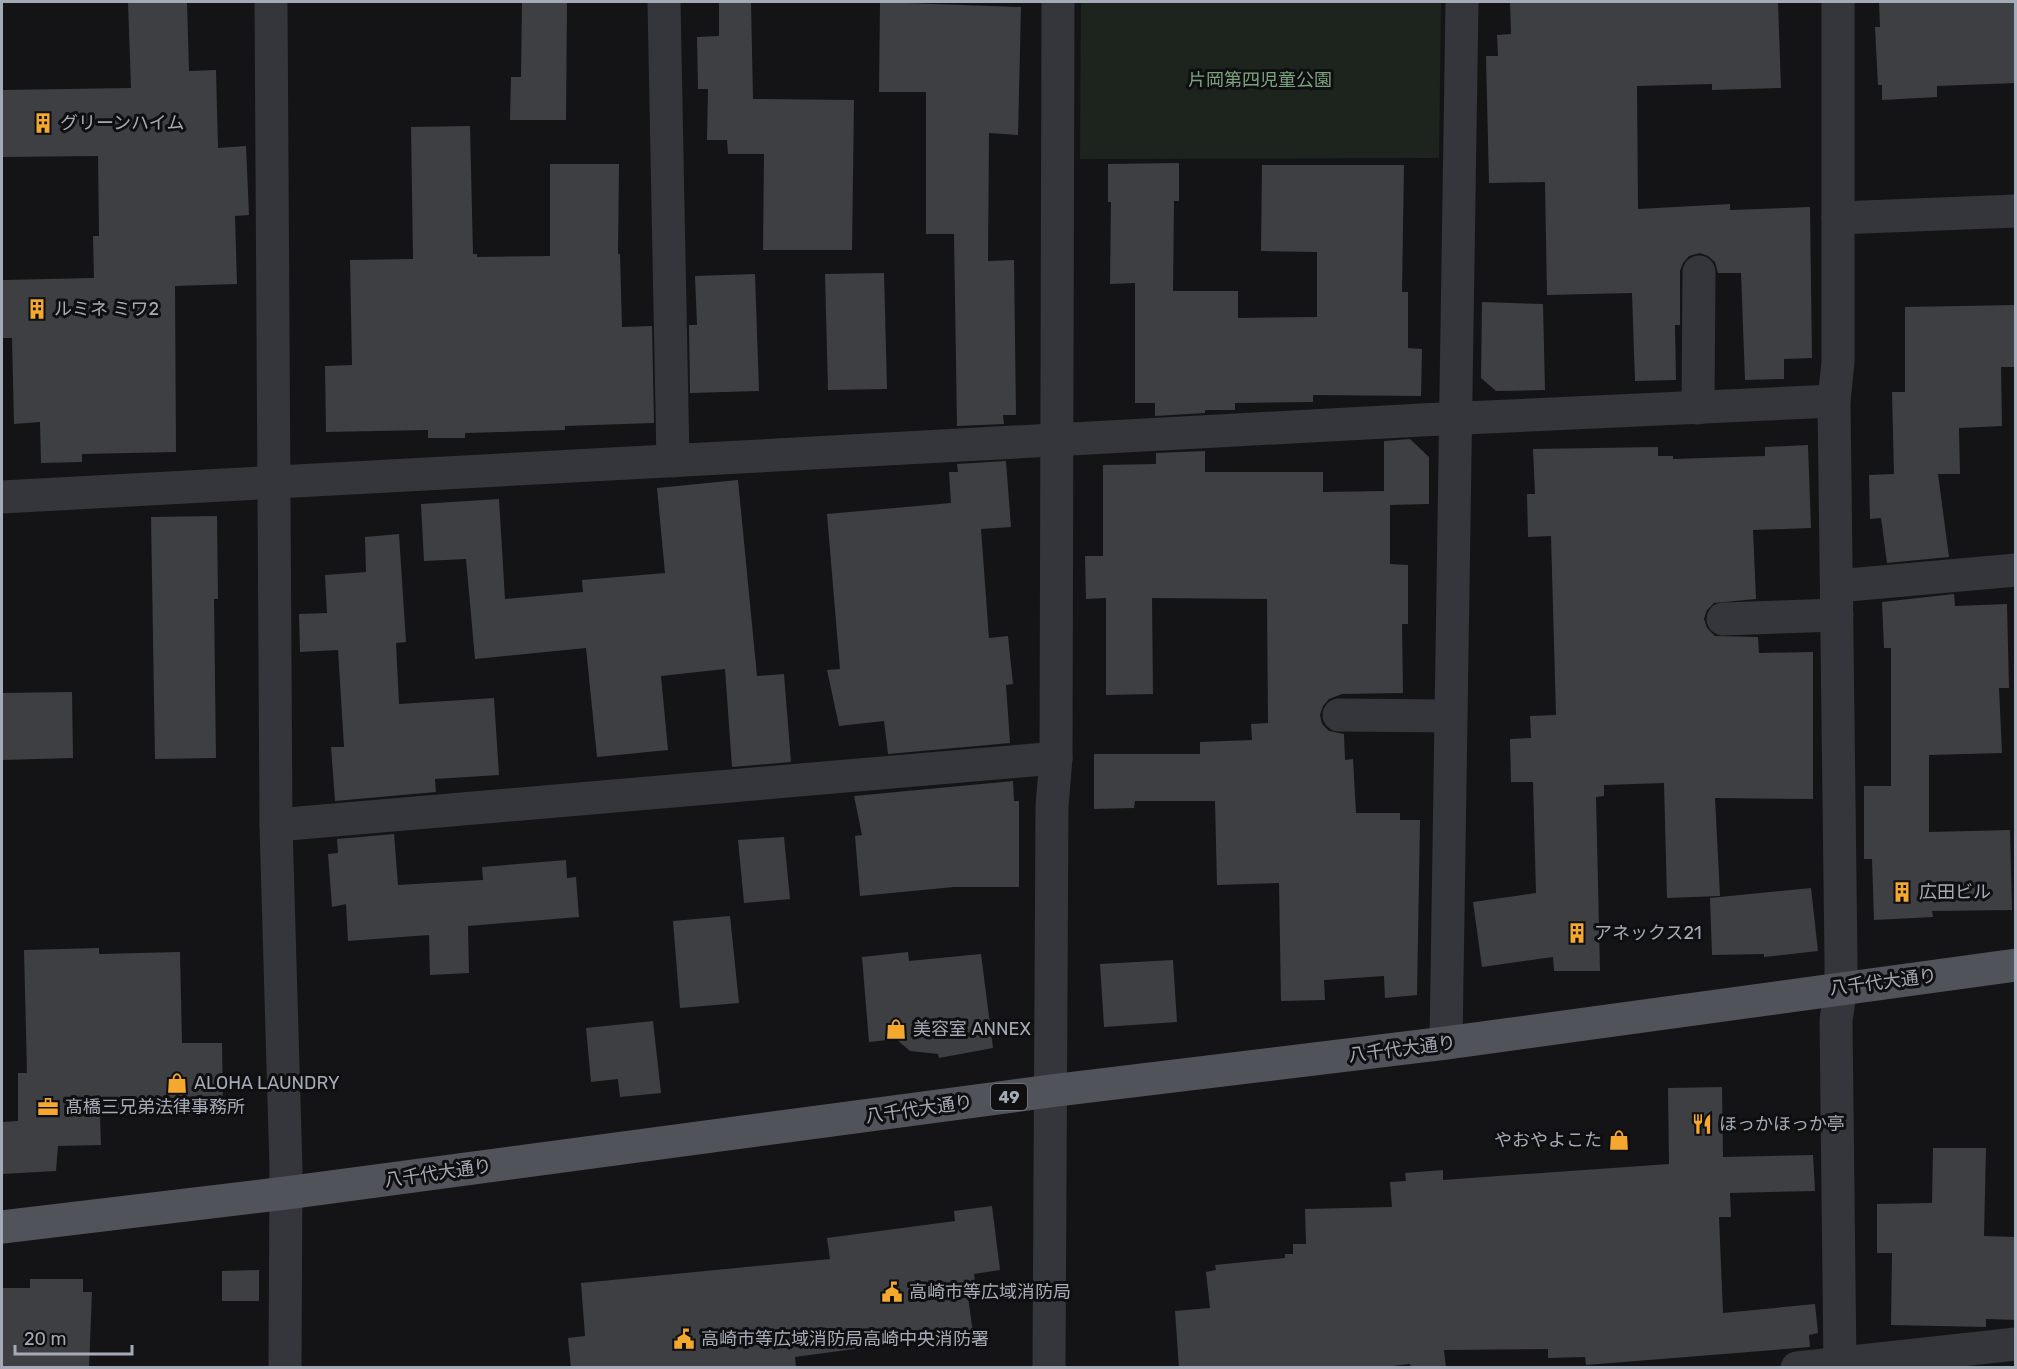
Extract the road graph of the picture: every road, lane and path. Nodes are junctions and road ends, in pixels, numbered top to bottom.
1 (271, 2) edge
2 (664, 2) edge
3 (1059, 2) edge
4 (1462, 2) edge
5 (1838, 2) edge
6 (2016, 211) edge
7 (1838, 218) junction
8 (1699, 272) dead end
9 (1834, 401) junction
10 (1698, 408) junction
11 (1454, 419) junction
12 (1057, 441) junction
13 (673, 461) junction
14 (276, 483) junction
15 (2, 497) edge
16 (2016, 570) edge
17 (1837, 600) junction
18 (1723, 619) dead end
19 (1339, 715) dead end
20 (1450, 716) junction
21 (1056, 759) junction
22 (276, 825) junction
23 (2016, 965) edge
24 (1841, 987) junction
25 (1446, 1043) junction
26 (1050, 1091) junction
27 (286, 1194) junction
28 (2, 1227) edge
29 (2016, 1344) edge
30 (1840, 1366) edge
31 (285, 1368) edge
32 (1049, 1368) edge
33 (1797, 1368) edge

1 - 14 street
2 - 13 street
3 - 12 street
4 - 11 street
5 - 7 street
6 - 7 street
7 - 9 street
8 - 10 street
9 - 10 street
9 - 17 street
10 - 11 street
11 - 12 street
11 - 20 street
12 - 13 street
12 - 21 street
13 - 14 street
14 - 15 street
14 - 22 street
16 - 17 street
17 - 18 street
17 - 24 street
19 - 20 street
20 - 25 street
21 - 22 street
21 - 26 street
22 - 27 street
23 - 24 main road, 八千代大通り / 49
24 - 25 main road, 八千代大通り / 49
24 - 30 street
25 - 26 main road, 八千代大通り / 49
26 - 27 main road, 八千代大通り / 49
26 - 32 street
27 - 28 main road, 八千代大通り / 49
27 - 31 street
29 - 30 street
30 - 33 street

